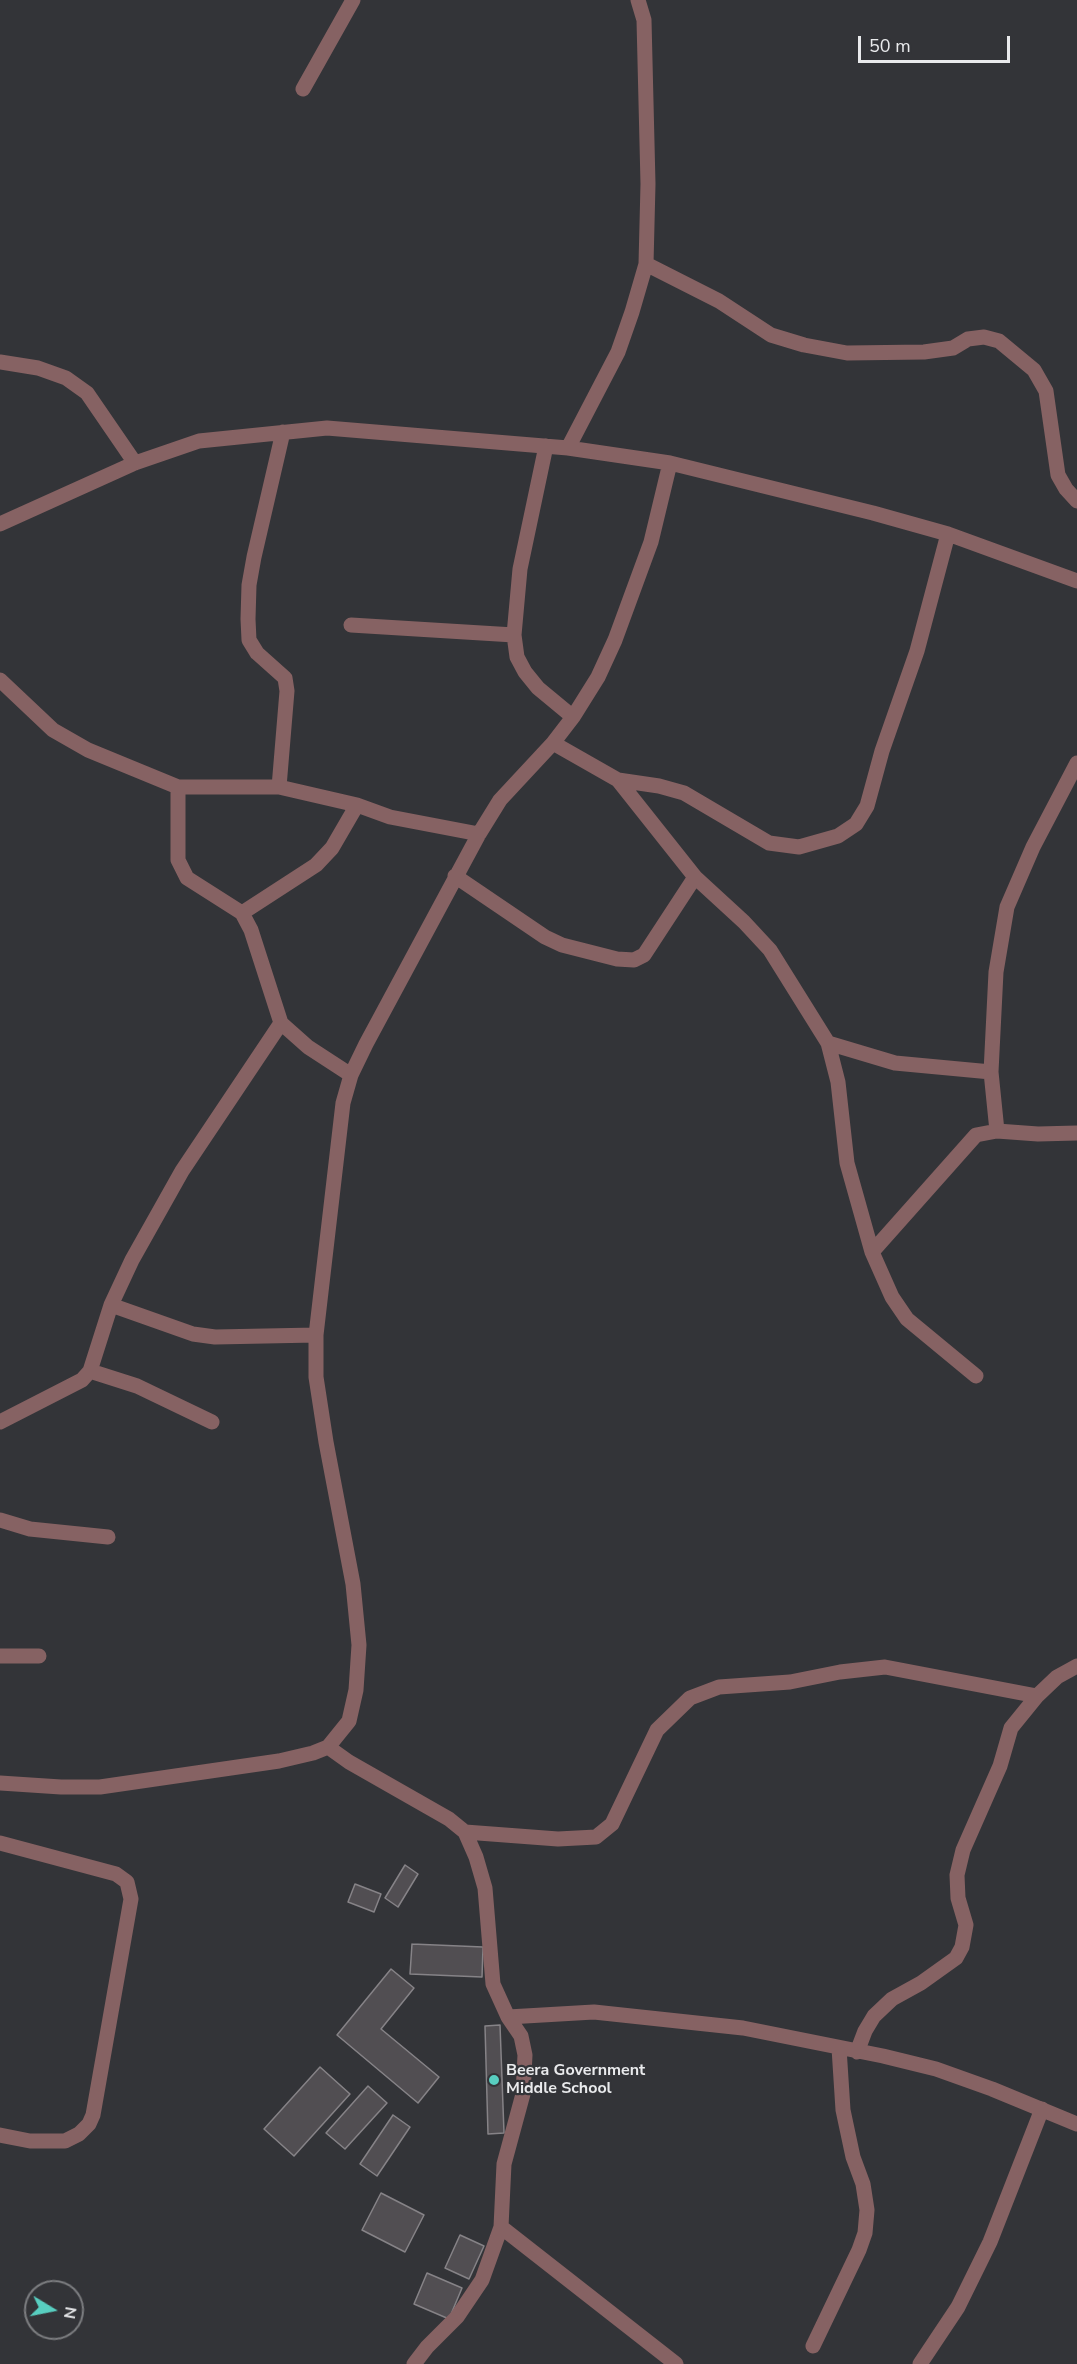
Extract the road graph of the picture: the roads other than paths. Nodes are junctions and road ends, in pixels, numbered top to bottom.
1 (353, 0) edge
2 (640, 1) edge
3 (303, 88) dead end
4 (646, 264) junction
5 (0, 362) edge
6 (283, 432) junction
7 (546, 446) junction
8 (568, 448) junction
9 (135, 463) junction
10 (670, 464) junction
11 (1077, 501) edge
12 (0, 524) edge
13 (948, 534) junction
14 (1077, 581) edge
15 (351, 625) dead end
16 (514, 635) junction
17 (0, 680) edge
18 (573, 717) junction
19 (553, 743) junction
20 (1077, 764) edge
21 (618, 780) junction
22 (279, 787) junction
23 (178, 788) junction
24 (357, 805) junction
25 (479, 834) junction
26 (455, 876) junction
27 (695, 877) junction
28 (242, 913) junction
29 (281, 1023) junction
30 (828, 1043) junction
31 (991, 1071) junction
32 (351, 1075) junction
33 (997, 1131) junction
34 (1077, 1134) edge
35 (872, 1252) junction
36 (111, 1305) junction
37 (316, 1335) junction
38 (90, 1371) junction
39 (976, 1376) dead end
40 (0, 1422) edge
41 (212, 1422) dead end
42 (0, 1520) edge
43 (108, 1537) dead end
44 (0, 1656) edge
45 (39, 1656) dead end
46 (1077, 1666) edge
47 (1037, 1696) junction
48 (328, 1747) junction
49 (0, 1783) edge
50 (465, 1832) junction
51 (0, 1843) edge
52 (508, 2017) junction
53 (839, 2048) junction
54 (857, 2052) junction
55 (1042, 2109) junction
56 (1077, 2124) edge
57 (0, 2135) edge
58 (501, 2227) junction
59 (813, 2346) dead end
60 (414, 2364) edge
61 (676, 2364) edge
62 (920, 2364) edge

1 - 3 street
2 - 4 street
4 - 8 street
4 - 11 street
5 - 9 street
6 - 7 street
6 - 9 street
6 - 22 street
7 - 8 street
7 - 16 street
8 - 10 street
9 - 12 street
10 - 13 street
10 - 18 street
13 - 14 street
13 - 21 street
15 - 16 street
16 - 18 street
17 - 23 street
18 - 19 street
19 - 21 street
19 - 25 street
20 - 31 street
21 - 27 street
22 - 23 street
22 - 24 street
23 - 28 street
24 - 25 street
24 - 28 street
25 - 26 street
26 - 27 street
26 - 32 street
27 - 30 street
28 - 29 street
29 - 32 street
29 - 36 street
30 - 31 street
30 - 35 street
31 - 33 street
32 - 37 street
33 - 34 street
33 - 35 street
35 - 39 street
36 - 37 street
36 - 38 street
37 - 48 street
38 - 40 street
38 - 41 street
42 - 43 street
44 - 45 street
46 - 47 street
47 - 50 street
47 - 54 street
48 - 49 street
48 - 50 street
50 - 52 street
51 - 57 street
52 - 53 street
52 - 58 street
53 - 54 street
53 - 59 street
54 - 55 street
55 - 56 street
55 - 62 street
58 - 60 street
58 - 61 street

